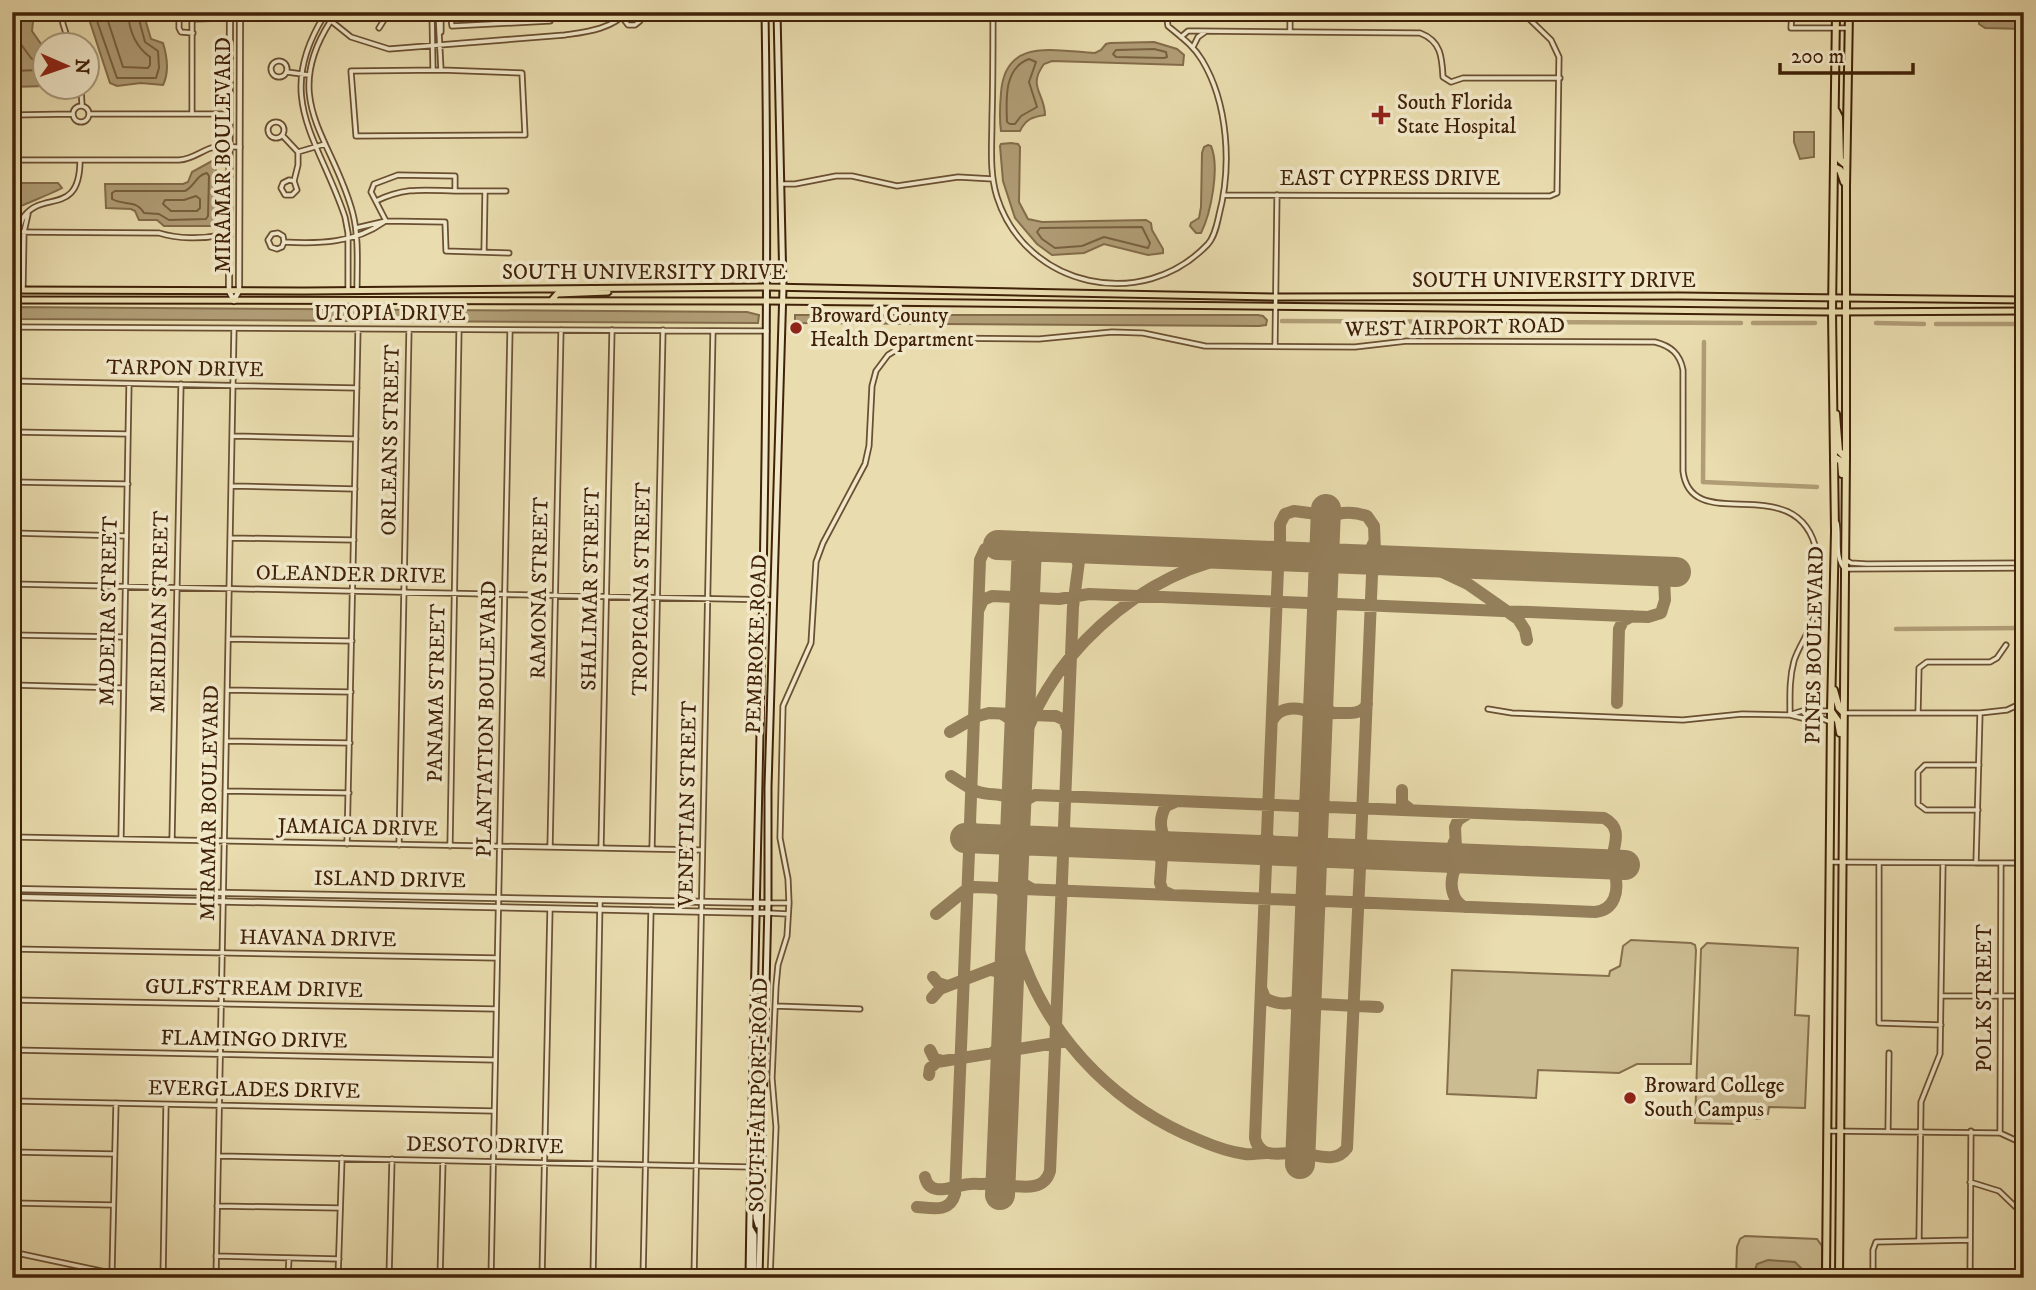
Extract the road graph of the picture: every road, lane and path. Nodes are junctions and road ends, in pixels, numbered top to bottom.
1 (61, 12) edge
2 (179, 12) edge
3 (192, 12) edge
4 (239, 12) edge
5 (389, 12) edge
6 (432, 12) edge
7 (440, 12) edge
8 (450, 12) edge
9 (548, 12) edge
10 (626, 12) edge
11 (639, 12) edge
12 (700, 12) edge
13 (765, 12) edge
14 (778, 12) edge
15 (993, 12) edge
16 (1166, 12) edge
17 (1290, 12) edge
18 (1522, 12) edge
19 (1792, 12) edge
20 (1836, 12) edge
21 (1849, 12) edge
22 (322, 14) edge
23 (230, 15) edge
24 (622, 17) junction
25 (728, 17) dead end
26 (192, 19) junction
27 (432, 20) junction
28 (439, 20) junction
29 (330, 22) junction
30 (379, 27) dead end
31 (1849, 27) junction
32 (1836, 28) junction
33 (66, 32) edge
34 (1207, 32) junction
35 (1290, 32) junction
36 (193, 33) junction
37 (439, 33) junction
38 (1181, 37) junction
39 (433, 47) junction
40 (440, 47) junction
41 (1193, 47) junction
42 (433, 70) junction
43 (441, 70) junction
44 (287, 72) junction
45 (301, 74) junction
46 (309, 75) junction
47 (1560, 78) junction
48 (82, 102) edge
49 (82, 106) junction
50 (1835, 109) junction
51 (74, 114) junction
52 (90, 114) junction
53 (192, 114) junction
54 (230, 114) junction
55 (12, 115) edge
56 (282, 135) junction
57 (325, 144) junction
58 (317, 146) junction
59 (230, 147) junction
60 (240, 147) junction
61 (298, 152) junction
62 (12, 160) edge
63 (80, 160) junction
64 (1846, 164) junction
65 (1833, 167) junction
66 (993, 178) junction
67 (294, 181) junction
68 (782, 184) junction
69 (1846, 187) junction
70 (455, 191) junction
71 (485, 191) junction
72 (506, 191) dead end
73 (1224, 195) junction
74 (1278, 195) junction
75 (376, 201) junction
76 (230, 221) junction
77 (386, 221) junction
78 (356, 228) junction
79 (12, 232) edge
80 (22, 232) junction
81 (357, 237) junction
82 (348, 240) junction
83 (284, 242) junction
84 (484, 252) junction
85 (509, 253) dead end
86 (768, 287) junction
87 (624, 288) junction
88 (783, 288) junction
89 (18, 289) edge
90 (42, 290) junction
91 (357, 290) junction
92 (229, 291) junction
93 (239, 291) junction
94 (348, 291) junction
95 (1276, 297) junction
96 (12, 298) edge
97 (28, 300) junction
98 (1832, 300) junction
99 (1846, 300) junction
100 (2024, 300) edge
101 (234, 301) junction
102 (551, 301) junction
103 (767, 301) junction
104 (782, 302) junction
105 (1276, 307) junction
106 (2024, 311) edge
107 (1832, 312) junction
108 (1846, 313) junction
109 (12, 327) edge
110 (234, 329) junction
111 (358, 330) junction
112 (408, 330) junction
113 (459, 330) junction
114 (510, 330) junction
115 (561, 330) junction
116 (612, 330) junction
117 (663, 330) junction
118 (713, 331) junction
119 (767, 331) junction
120 (1275, 346) junction
121 (888, 355) joint
122 (12, 381) edge
123 (130, 384) junction
124 (181, 384) junction
125 (233, 385) junction
126 (357, 388) junction
127 (1833, 405) junction
128 (12, 432) edge
129 (128, 434) junction
130 (233, 436) junction
131 (356, 439) junction
132 (1834, 457) junction
133 (1846, 458) junction
134 (12, 482) edge
135 (128, 484) junction
136 (232, 486) junction
137 (355, 489) junction
138 (1834, 507) junction
139 (1846, 510) junction
140 (12, 533) edge
141 (126, 536) junction
142 (231, 538) junction
143 (354, 540) junction
144 (1846, 560) junction
145 (2024, 565) edge
146 (1846, 569) junction
147 (12, 584) edge
148 (126, 586) junction
149 (176, 587) junction
150 (229, 588) junction
151 (353, 591) junction
152 (404, 592) junction
153 (454, 593) junction
154 (505, 594) junction
155 (556, 595) junction
156 (607, 596) junction
157 (657, 597) junction
158 (708, 598) junction
159 (763, 600) junction
160 (773, 600) junction
161 (12, 635) edge
162 (124, 637) junction
163 (229, 639) junction
164 (352, 642) junction
165 (2006, 645) dead end
166 (1831, 681) junction
167 (12, 685) edge
168 (123, 688) junction
169 (228, 690) junction
170 (351, 692) junction
171 (2024, 702) edge
172 (1488, 709) dead end
173 (1831, 711) junction
174 (1844, 713) junction
175 (1918, 713) junction
176 (1980, 713) junction
177 (1790, 715) junction
178 (1830, 723) junction
179 (227, 741) junction
180 (350, 743) junction
181 (1979, 765) junction
182 (1843, 769) junction
183 (781, 783) junction
184 (787, 783) dead end
185 (225, 791) junction
186 (349, 793) junction
187 (1978, 810) junction
188 (12, 837) edge
189 (121, 839) junction
190 (172, 840) junction
191 (224, 842) junction
192 (347, 844) junction
193 (399, 845) junction
194 (450, 846) junction
195 (500, 847) junction
196 (551, 847) junction
197 (601, 848) junction
198 (652, 849) junction
199 (702, 850) junction
200 (1830, 862) junction
201 (1843, 862) junction
202 (1879, 863) junction
203 (1976, 863) junction
204 (2024, 863) edge
205 (1943, 864) junction
206 (2001, 864) junction
207 (12, 889) edge
208 (223, 892) junction
209 (12, 897) edge
210 (499, 898) junction
211 (600, 900) junction
212 (223, 902) junction
213 (702, 902) junction
214 (757, 903) junction
215 (768, 903) junction
216 (789, 903) junction
217 (499, 907) junction
218 (550, 908) junction
219 (600, 909) junction
220 (651, 910) junction
221 (702, 912) junction
222 (757, 913) junction
223 (768, 914) junction
224 (788, 914) junction
225 (12, 949) edge
226 (223, 953) junction
227 (497, 958) junction
228 (1942, 996) junction
229 (2001, 996) junction
230 (2024, 996) edge
231 (12, 1000) edge
232 (221, 1004) junction
233 (775, 1006) junction
234 (496, 1009) junction
235 (860, 1009) dead end
236 (1941, 1024) junction
237 (12, 1051) edge
238 (1889, 1053) dead end
239 (220, 1055) junction
240 (495, 1060) junction
241 (12, 1101) edge
242 (116, 1103) junction
243 (166, 1104) junction
244 (219, 1105) junction
245 (494, 1111) junction
246 (1828, 1130) junction
247 (1840, 1131) junction
248 (1888, 1131) junction
249 (1920, 1131) junction
250 (1971, 1132) junction
251 (2000, 1133) junction
252 (2023, 1143) edge
253 (12, 1153) edge
254 (114, 1154) junction
255 (219, 1156) junction
256 (341, 1158) junction
257 (392, 1160) junction
258 (443, 1160) junction
259 (494, 1161) junction
260 (544, 1163) junction
261 (595, 1163) junction
262 (646, 1165) junction
263 (696, 1166) junction
264 (751, 1167) junction
265 (1970, 1182) junction
266 (12, 1203) edge
267 (113, 1205) junction
268 (217, 1206) junction
269 (340, 1208) junction
270 (2023, 1214) edge
271 (750, 1228) junction
272 (760, 1231) junction
273 (1827, 1236) junction
274 (1919, 1239) junction
275 (1970, 1240) junction
276 (1839, 1245) junction
277 (12, 1252) edge
278 (216, 1256) junction
279 (289, 1258) junction
280 (339, 1259) junction
281 (112, 1272) junction
282 (134, 1278) edge
283 (163, 1278) edge
284 (216, 1278) edge
285 (288, 1278) edge
286 (338, 1278) edge
287 (389, 1278) edge
288 (440, 1278) edge
289 (491, 1278) edge
290 (542, 1278) edge
291 (593, 1278) edge
292 (643, 1278) edge
293 (694, 1278) edge
294 (749, 1278) edge
295 (758, 1278) edge
296 (770, 1278) edge
297 (1826, 1278) edge
298 (1839, 1278) edge
299 (1873, 1278) edge
300 (1970, 1278) edge
301 (2021, 1278) edge

1 - 33 street
2 - 36 street
3 - 26 street
4 - 23 street
4 - 60 street, MIRAMAR BOULEVARD
5 - 30 street
6 - 27 street
7 - 28 street
7 - 37 street
8 - 9 street
10 - 24 street
11 - 24 street
12 - 25 street
13 - 86 main road, PEMBROKE ROAD
14 - 68 main road, PEMBROKE ROAD
15 - 66 street
16 - 38 street
17 - 35 street
18 - 47 street
19 - 32 street
20 - 32 highway, PINES BOULEVARD
21 - 31 highway, PINES BOULEVARD
22 - 29 street
22 - 45 street
23 - 26 street
23 - 54 street, MIRAMAR BOULEVARD
24 - 40 street
26 - 36 street
27 - 28 street
27 - 39 street
28 - 37 street
29 - 39 street
29 - 46 street
31 - 32 street
31 - 64 highway, PINES BOULEVARD
32 - 50 highway, PINES BOULEVARD
34 - 35 street
34 - 38 street
34 - 41 street
35 - 47 street
36 - 53 street
37 - 40 street
38 - 41 street
39 - 40 street
39 - 42 street
40 - 43 street
41 - 73 street
42 - 43 street
42 - 43 street
44 - 44 street
44 - 45 street
45 - 46 street
45 - 58 street
46 - 57 street
47 - 74 street, EAST CYPRESS DRIVE
48 - 49 street
49 - 51 street
49 - 52 street
50 - 64 highway
50 - 65 highway, PINES BOULEVARD
51 - 52 street
51 - 55 street
52 - 53 street
53 - 54 street
54 - 59 street, MIRAMAR BOULEVARD
56 - 56 street
56 - 61 street
57 - 58 street
57 - 78 street
58 - 61 street
58 - 82 street
59 - 60 street
59 - 63 street
59 - 76 street, MIRAMAR BOULEVARD
60 - 93 street, MIRAMAR BOULEVARD
61 - 67 street
62 - 63 street
63 - 80 street
64 - 69 highway, PINES BOULEVARD
65 - 69 highway
65 - 98 highway, PINES BOULEVARD
66 - 68 street
66 - 73 street
67 - 67 street
68 - 88 main road, PEMBROKE ROAD
69 - 99 highway, PINES BOULEVARD
70 - 71 street
70 - 75 street
70 - 75 street
71 - 72 street
71 - 84 street
73 - 74 street, EAST CYPRESS DRIVE
74 - 95 street
75 - 77 street
76 - 80 street
76 - 92 street, MIRAMAR BOULEVARD
77 - 78 street
77 - 81 street
77 - 84 street
78 - 81 street
79 - 80 street
80 - 89 street
81 - 82 street
81 - 91 street
82 - 83 street
82 - 94 street
83 - 83 street
84 - 85 street
86 - 87 main road, SOUTH UNIVERSITY DRIVE
86 - 88 main road, SOUTH UNIVERSITY DRIVE
86 - 103 main road, PEMBROKE ROAD
87 - 91 main road, SOUTH UNIVERSITY DRIVE
87 - 102 main road
88 - 95 main road, SOUTH UNIVERSITY DRIVE
88 - 104 main road, PEMBROKE ROAD
89 - 90 main road, SOUTH UNIVERSITY DRIVE
89 - 96 street
90 - 92 main road, SOUTH UNIVERSITY DRIVE
90 - 97 main road
91 - 94 main road, SOUTH UNIVERSITY DRIVE
92 - 93 main road, SOUTH UNIVERSITY DRIVE
92 - 101 street, MIRAMAR BOULEVARD
93 - 94 main road, SOUTH UNIVERSITY DRIVE
93 - 101 street, MIRAMAR BOULEVARD
95 - 98 main road, SOUTH UNIVERSITY DRIVE
95 - 105 street
96 - 97 main road, SOUTH UNIVERSITY DRIVE
97 - 101 main road, SOUTH UNIVERSITY DRIVE
98 - 99 main road, SOUTH UNIVERSITY DRIVE
98 - 107 highway, PINES BOULEVARD
99 - 100 main road, SOUTH UNIVERSITY DRIVE
99 - 108 highway, PINES BOULEVARD
101 - 102 main road, SOUTH UNIVERSITY DRIVE
102 - 103 main road, SOUTH UNIVERSITY DRIVE
103 - 104 main road, SOUTH UNIVERSITY DRIVE
103 - 119 main road, PEMBROKE ROAD
104 - 105 main road, SOUTH UNIVERSITY DRIVE
104 - 160 main road, PEMBROKE ROAD
105 - 107 main road, SOUTH UNIVERSITY DRIVE
105 - 120 street
106 - 108 main road, SOUTH UNIVERSITY DRIVE
107 - 108 main road, SOUTH UNIVERSITY DRIVE
107 - 127 highway, PINES BOULEVARD
108 - 133 highway, PINES BOULEVARD
109 - 110 street, UTOPIA DRIVE
110 - 111 street, UTOPIA DRIVE
110 - 125 street, MIRAMAR BOULEVARD
111 - 112 street, UTOPIA DRIVE
111 - 126 street
112 - 113 street, UTOPIA DRIVE
112 - 152 street, ORLEANS STREET
113 - 114 street, UTOPIA DRIVE
113 - 153 street, PANAMA STREET
114 - 115 street, UTOPIA DRIVE
114 - 154 street, PLANTATION BOULEVARD
115 - 116 street, UTOPIA DRIVE
115 - 155 street, RAMONA STREET
116 - 117 street, UTOPIA DRIVE
116 - 156 street, SHALIMAR STREET
117 - 118 street, UTOPIA DRIVE
117 - 157 street, TROPICANA STREET
118 - 119 street, UTOPIA DRIVE
118 - 158 street, VENETIAN STREET
119 - 159 main road, PEMBROKE ROAD
120 - 121 street, WEST AIRPORT ROAD
120 - 177 street, WEST AIRPORT ROAD
121 - 183 street, SOUTH AIRPORT ROAD
122 - 123 street, TARPON DRIVE
123 - 124 street, TARPON DRIVE
123 - 129 street, MADEIRA STREET
124 - 125 street, TARPON DRIVE
124 - 149 street, MERIDIAN STREET
125 - 126 street, TARPON DRIVE
125 - 130 street, MIRAMAR BOULEVARD
126 - 131 street
127 - 132 highway, PINES BOULEVARD
127 - 133 highway
128 - 129 street
129 - 135 street, MADEIRA STREET
130 - 131 street
130 - 136 street, MIRAMAR BOULEVARD
131 - 137 street
132 - 138 highway, PINES BOULEVARD
132 - 139 highway
133 - 139 highway, PINES BOULEVARD
134 - 135 street
135 - 141 street, MADEIRA STREET
136 - 137 street
136 - 142 street, MIRAMAR BOULEVARD
137 - 143 street
138 - 146 street
138 - 166 highway, PINES BOULEVARD
139 - 144 highway, PINES BOULEVARD
140 - 141 street
141 - 148 street, MADEIRA STREET
142 - 143 street
142 - 150 street, MIRAMAR BOULEVARD
143 - 151 street
144 - 145 street
144 - 146 highway, PINES BOULEVARD
145 - 146 street
146 - 174 highway, PINES BOULEVARD
147 - 148 street, OLEANDER DRIVE
148 - 149 street, OLEANDER DRIVE
148 - 162 street, MADEIRA STREET
149 - 150 street, OLEANDER DRIVE
149 - 190 street, MERIDIAN STREET
150 - 151 street, OLEANDER DRIVE
150 - 163 street, MIRAMAR BOULEVARD
151 - 152 street, OLEANDER DRIVE
151 - 164 street
152 - 153 street, OLEANDER DRIVE
152 - 193 street, ORLEANS STREET
153 - 154 street, OLEANDER DRIVE
153 - 194 street, PANAMA STREET
154 - 155 street, OLEANDER DRIVE
154 - 195 street, PLANTATION BOULEVARD
155 - 156 street, OLEANDER DRIVE
155 - 196 street, RAMONA STREET
156 - 157 street, OLEANDER DRIVE
156 - 197 street, SHALIMAR STREET
157 - 158 street, OLEANDER DRIVE
157 - 198 street, TROPICANA STREET
158 - 159 street, OLEANDER DRIVE
158 - 199 street, VENETIAN STREET
159 - 160 street, OLEANDER DRIVE
159 - 214 main road, PEMBROKE ROAD
160 - 215 main road, PEMBROKE ROAD
161 - 162 street
162 - 168 street, MADEIRA STREET
163 - 164 street
163 - 169 street, MIRAMAR BOULEVARD
164 - 170 street
165 - 175 street
166 - 173 highway, PINES BOULEVARD
166 - 174 highway
167 - 168 street
168 - 189 street, MADEIRA STREET
169 - 170 street
169 - 179 street, MIRAMAR BOULEVARD
170 - 180 street
171 - 176 street
172 - 177 street
173 - 177 street
173 - 178 highway, PINES BOULEVARD
173 - 182 highway
174 - 175 street
174 - 182 highway, PINES BOULEVARD
175 - 176 street
176 - 181 street
177 - 178 street
178 - 200 highway, PINES BOULEVARD
179 - 180 street
179 - 185 street, MIRAMAR BOULEVARD
180 - 186 street
181 - 187 street
181 - 187 street
182 - 201 highway, PINES BOULEVARD
183 - 184 street
183 - 216 street, SOUTH AIRPORT ROAD
185 - 186 street
185 - 191 street, MIRAMAR BOULEVARD
186 - 192 street
187 - 203 street
188 - 189 street, JAMAICA DRIVE
189 - 190 street, JAMAICA DRIVE
190 - 191 street, JAMAICA DRIVE
191 - 192 street, JAMAICA DRIVE
191 - 208 street, MIRAMAR BOULEVARD
192 - 193 street, JAMAICA DRIVE
193 - 194 street, JAMAICA DRIVE
194 - 195 street, JAMAICA DRIVE
195 - 196 street, JAMAICA DRIVE
195 - 210 street, PLANTATION BOULEVARD
196 - 197 street, JAMAICA DRIVE
197 - 198 street, JAMAICA DRIVE
198 - 199 street, JAMAICA DRIVE
199 - 213 street, VENETIAN STREET
200 - 201 street
200 - 246 highway, PINES BOULEVARD
201 - 202 street
201 - 247 highway, PINES BOULEVARD
202 - 205 street
202 - 236 street
203 - 205 street
203 - 206 street
204 - 206 street
205 - 228 street
206 - 229 street, POLK STREET
207 - 208 street, ISLAND DRIVE
208 - 210 street, ISLAND DRIVE
208 - 212 street, MIRAMAR BOULEVARD
209 - 212 street, ISLAND DRIVE
210 - 211 street, ISLAND DRIVE
210 - 217 street, PLANTATION BOULEVARD
211 - 213 street, ISLAND DRIVE
211 - 219 street
212 - 217 street, ISLAND DRIVE
212 - 226 street, MIRAMAR BOULEVARD
213 - 214 street, ISLAND DRIVE
213 - 221 street, VENETIAN STREET
214 - 215 street, ISLAND DRIVE
214 - 222 main road, PEMBROKE ROAD
215 - 216 street
215 - 223 main road, PEMBROKE ROAD
216 - 224 street, SOUTH AIRPORT ROAD
217 - 218 street, ISLAND DRIVE
217 - 227 street, PLANTATION BOULEVARD
218 - 219 street, ISLAND DRIVE
218 - 260 street
219 - 220 street, ISLAND DRIVE
219 - 261 street
220 - 221 street, ISLAND DRIVE
220 - 262 street
221 - 222 street, ISLAND DRIVE
221 - 263 street, VENETIAN STREET
222 - 223 street, ISLAND DRIVE
222 - 264 main road, PEMBROKE ROAD
223 - 224 street
223 - 272 main road, PEMBROKE ROAD
224 - 233 street, SOUTH AIRPORT ROAD
225 - 226 street, HAVANA DRIVE
226 - 227 street, HAVANA DRIVE
226 - 232 street, MIRAMAR BOULEVARD
227 - 234 street, PLANTATION BOULEVARD
228 - 229 street
228 - 236 street
229 - 230 street
229 - 251 street, POLK STREET
231 - 232 street, GULFSTREAM DRIVE
232 - 234 street, GULFSTREAM DRIVE
232 - 239 street, MIRAMAR BOULEVARD
233 - 235 street
233 - 296 street, SOUTH AIRPORT ROAD
234 - 240 street, PLANTATION BOULEVARD
236 - 249 street
237 - 239 street, FLAMINGO DRIVE
238 - 248 street
239 - 240 street, FLAMINGO DRIVE
239 - 244 street, MIRAMAR BOULEVARD
240 - 245 street, PLANTATION BOULEVARD
241 - 242 street, EVERGLADES DRIVE
242 - 243 street, EVERGLADES DRIVE
242 - 254 street
243 - 244 street, EVERGLADES DRIVE
243 - 283 street
244 - 245 street, EVERGLADES DRIVE
244 - 255 street, MIRAMAR BOULEVARD
245 - 259 street, PLANTATION BOULEVARD
246 - 247 street
246 - 273 highway, PINES BOULEVARD
247 - 248 street
247 - 276 highway, PINES BOULEVARD
248 - 249 street
249 - 250 street
249 - 274 street
250 - 251 street
250 - 265 street
251 - 252 street
253 - 254 street
254 - 267 street
255 - 256 street, DESOTO DRIVE
255 - 268 street, MIRAMAR BOULEVARD
256 - 257 street, DESOTO DRIVE
256 - 269 street
257 - 258 street, DESOTO DRIVE
257 - 287 street
258 - 259 street, DESOTO DRIVE
258 - 288 street
259 - 260 street, DESOTO DRIVE
259 - 289 street, PLANTATION BOULEVARD
260 - 261 street, DESOTO DRIVE
260 - 290 street
261 - 262 street, DESOTO DRIVE
261 - 291 street
262 - 263 street, DESOTO DRIVE
262 - 292 street
263 - 264 street, DESOTO DRIVE
263 - 293 street, VENETIAN STREET
264 - 271 main road, PEMBROKE ROAD
264 - 272 main road
265 - 270 street
265 - 275 street
266 - 267 street
267 - 281 street
268 - 269 street
268 - 278 street, MIRAMAR BOULEVARD
269 - 280 street
270 - 301 street
271 - 294 main road, PEMBROKE ROAD
271 - 295 main road
272 - 295 main road, PEMBROKE ROAD
273 - 276 highway
273 - 297 highway, PINES BOULEVARD
274 - 275 street
274 - 299 street
275 - 300 street
276 - 298 highway, PINES BOULEVARD
277 - 281 street
278 - 279 street
278 - 284 street, MIRAMAR BOULEVARD
279 - 280 street
279 - 285 street
280 - 286 street
281 - 282 street

